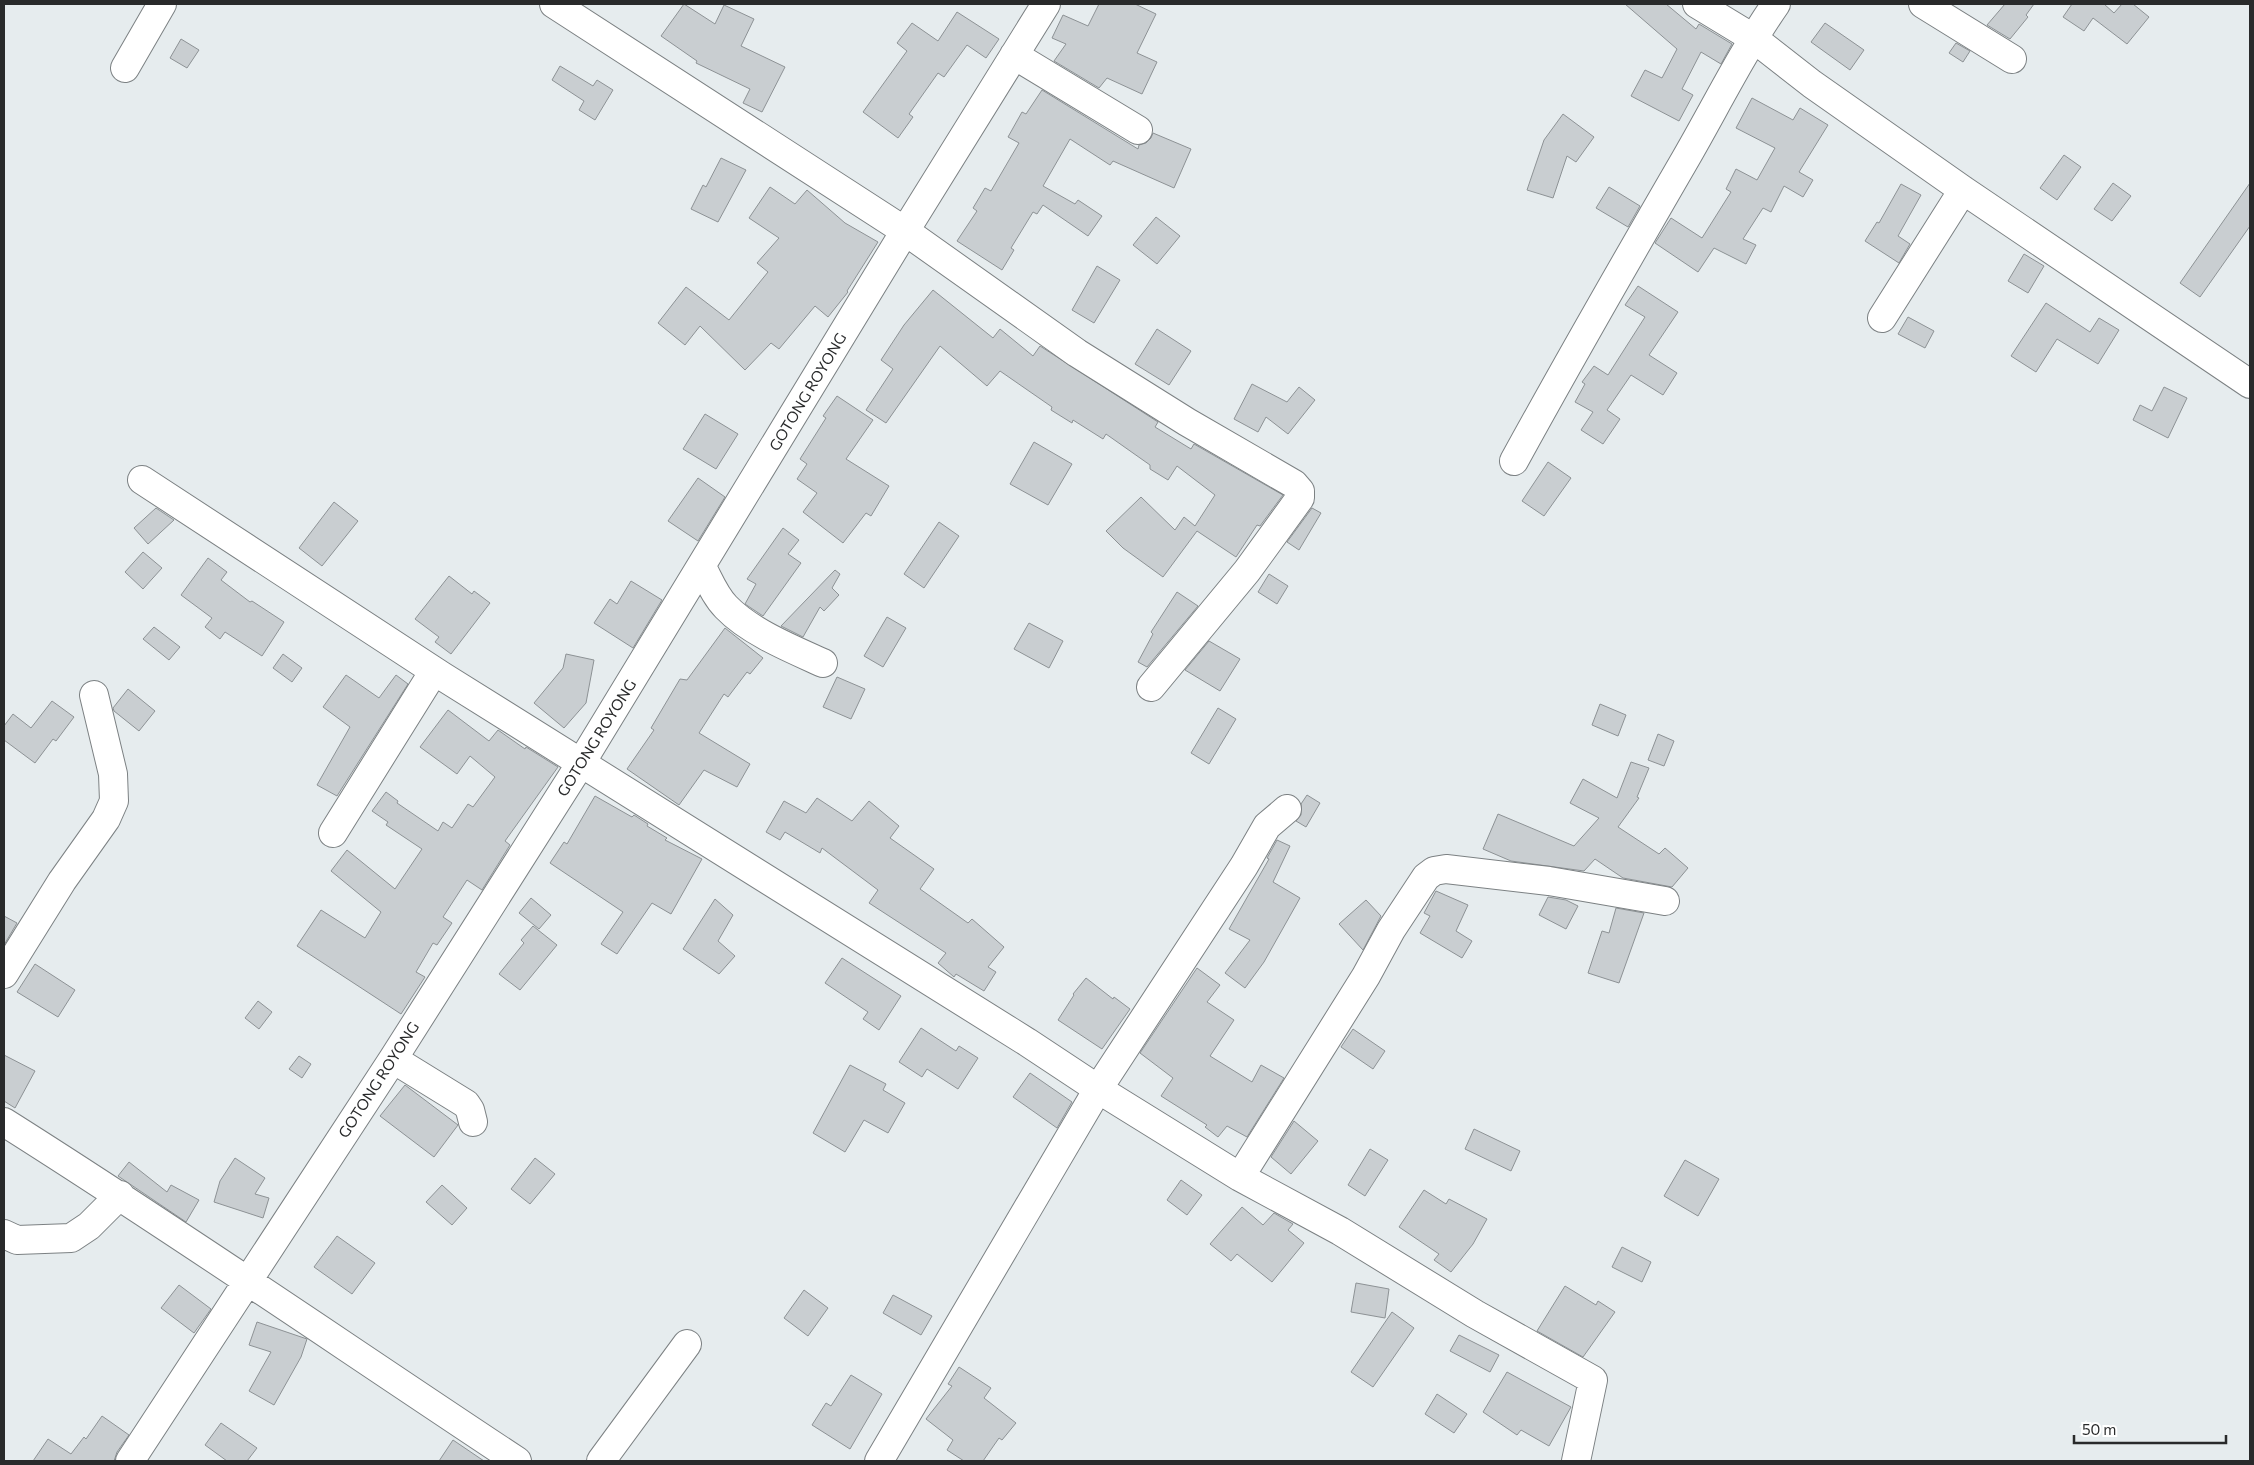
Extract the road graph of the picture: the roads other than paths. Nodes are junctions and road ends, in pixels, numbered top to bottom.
1 (162, 4) edge
2 (554, 4) edge
3 (1046, 4) edge
4 (1697, 4) edge
5 (1776, 4) edge
6 (1923, 4) edge
7 (1753, 38) junction
8 (1014, 55) junction
9 (2012, 59) dead end
10 (126, 68) dead end
11 (1138, 130) dead end
12 (1963, 190) junction
13 (905, 230) junction
14 (1882, 318) dead end
15 (2250, 384) edge
16 (1514, 461) dead end
17 (142, 480) dead end
18 (702, 567) junction
19 (823, 662) dead end
20 (434, 671) junction
21 (1151, 687) dead end
22 (94, 695) dead end
23 (581, 763) junction
24 (1287, 809) dead end
25 (334, 833) dead end
26 (1665, 901) dead end
27 (4, 974) edge
28 (393, 1059) junction
29 (1098, 1089) junction
30 (4, 1122) edge
31 (473, 1122) dead end
32 (1240, 1177) junction
33 (120, 1195) junction
34 (4, 1234) edge
35 (247, 1282) junction
36 (687, 1344) dead end
37 (130, 1461) edge
38 (517, 1461) edge
39 (601, 1461) edge
40 (879, 1461) edge
41 (1576, 1461) edge

1 - 10 street
2 - 13 street
3 - 8 street, GOTONG ROYONG
4 - 7 street
5 - 7 street
6 - 9 street
7 - 12 street
7 - 16 street
8 - 11 street
8 - 13 street, GOTONG ROYONG
12 - 14 street
12 - 15 street
13 - 18 street, GOTONG ROYONG
13 - 21 street
17 - 20 street
18 - 19 street
18 - 23 street, GOTONG ROYONG
20 - 23 street
20 - 25 street
22 - 27 street
23 - 28 street, GOTONG ROYONG
23 - 29 street
24 - 29 street
26 - 32 street
28 - 31 street
28 - 35 street, GOTONG ROYONG
29 - 32 street
29 - 40 street
30 - 33 street
32 - 41 street
33 - 34 street
33 - 35 street
35 - 37 street, GOTONG ROYONG
35 - 38 street
36 - 39 street

